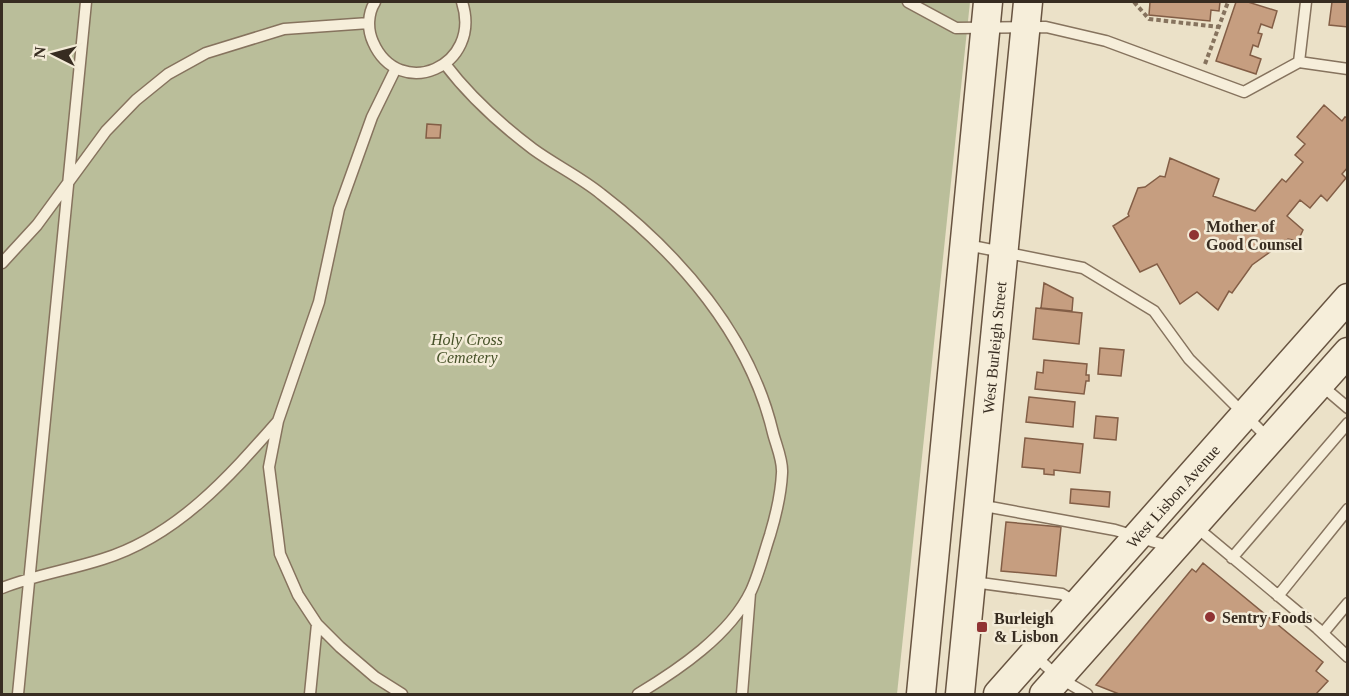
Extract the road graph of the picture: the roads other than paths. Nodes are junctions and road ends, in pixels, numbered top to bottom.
1 (86, 2) edge
2 (375, 2) edge
3 (462, 2) edge
4 (908, 2) edge
5 (1306, 2) edge
6 (986, 14) edge
7 (1027, 15) edge
8 (369, 23) junction
9 (1299, 62) junction
10 (445, 64) junction
11 (396, 68) junction
12 (1347, 69) edge
13 (70, 179) junction
14 (964, 245) junction
15 (1003, 250) junction
16 (2, 263) edge
17 (1347, 298) edge
18 (1347, 352) edge
19 (1319, 384) junction
20 (1347, 408) edge
21 (1244, 414) junction
22 (278, 421) junction
23 (1347, 423) edge
24 (1269, 440) junction
25 (978, 505) junction
26 (1347, 509) edge
27 (1193, 524) junction
28 (1137, 536) junction
29 (1172, 548) junction
30 (1232, 558) junction
31 (30, 577) junction
32 (932, 579) junction
33 (971, 581) junction
34 (2, 588) edge
35 (750, 592) junction
36 (1278, 596) junction
37 (1078, 603) junction
38 (1347, 603) edge
39 (317, 624) junction
40 (1323, 633) junction
41 (1033, 654) junction
42 (1347, 657) edge
43 (1051, 686) edge
44 (18, 694) edge
45 (310, 694) edge
46 (402, 694) edge
47 (638, 694) edge
48 (742, 694) edge
49 (921, 694) edge
50 (960, 694) edge
51 (998, 694) edge
52 (1087, 694) edge

1 - 13 lane
2 - 8 lane
3 - 10 lane
4 - 6 lane
5 - 9 lane
6 - 7 lane
6 - 14 main road
7 - 9 lane
7 - 15 main road, West Burleigh Street
8 - 11 lane
8 - 13 lane
9 - 12 lane
10 - 11 lane
10 - 35 lane
11 - 22 lane
13 - 16 lane
13 - 31 lane
14 - 15 lane
14 - 32 main road
15 - 21 lane
15 - 25 main road, West Burleigh Street
17 - 21 main road, West Lisbon Avenue
18 - 19 main road, West Lisbon Avenue
19 - 20 lane
19 - 24 main road, West Lisbon Avenue
21 - 24 lane
21 - 28 main road, West Lisbon Avenue
22 - 31 lane
22 - 39 lane
23 - 30 lane
24 - 27 main road, West Lisbon Avenue
25 - 28 lane
25 - 33 main road, West Burleigh Street
26 - 36 lane
27 - 29 main road, West Lisbon Avenue
27 - 30 lane
28 - 29 lane
28 - 37 main road, West Lisbon Avenue
29 - 43 main road, West Lisbon Avenue
30 - 36 lane
31 - 34 lane
31 - 44 lane
32 - 33 main road
32 - 49 main road
33 - 37 lane
33 - 50 main road, West Burleigh Street
35 - 47 lane
35 - 48 lane
36 - 40 lane
37 - 41 main road, West Lisbon Avenue
38 - 40 lane
39 - 45 lane
39 - 46 lane
40 - 42 lane
41 - 43 lane
41 - 51 main road, West Lisbon Avenue
43 - 52 lane

